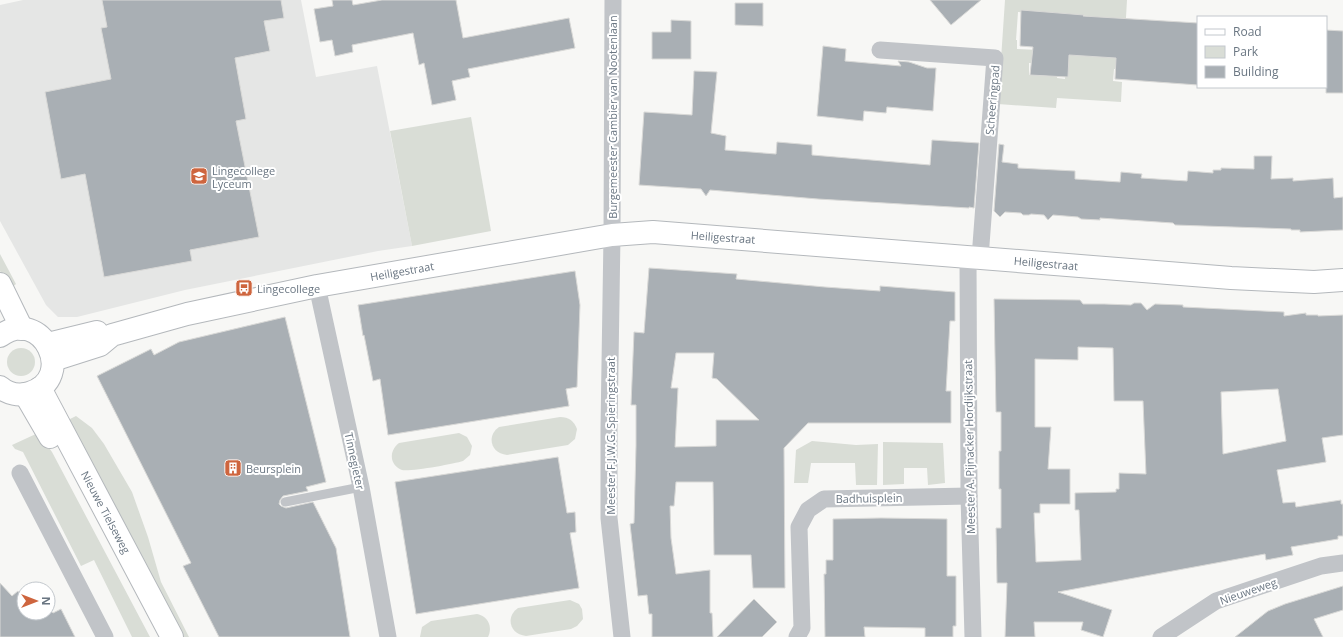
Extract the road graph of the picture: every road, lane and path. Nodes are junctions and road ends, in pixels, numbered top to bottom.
1 (613, 0) edge
2 (880, 50) dead end
3 (612, 235) junction
4 (974, 258) junction
5 (1343, 280) edge
6 (0, 284) edge
7 (317, 286) junction
8 (7, 330) edge
9 (50, 352) junction
10 (0, 387) edge
11 (33, 391) junction
12 (20, 473) dead end
13 (361, 487) junction
14 (969, 496) junction
15 (285, 502) dead end
16 (1343, 563) edge
17 (105, 637) edge
18 (157, 637) edge
19 (172, 637) edge
20 (388, 637) edge
21 (622, 637) edge
22 (797, 637) edge
23 (973, 637) edge
24 (1161, 637) edge

1 - 3 street, Burgemeester Cambier van Nootenlaan
2 - 4 street, Scheeringpad
3 - 4 street, Heiligestraat
3 - 7 street, Heiligestraat
3 - 21 street, Meester F.J.W.G. Spieringstraat
4 - 5 street, Heiligestraat
4 - 14 street, Meester A. Pijnacker Hordijkstraat
6 - 8 street
7 - 9 street, Heiligestraat
7 - 13 street, Tinnegieter
8 - 9 street
9 - 11 street
10 - 11 street
11 - 18 street, Nieuwe Tielseweg
11 - 19 street, Nieuwe Tielseweg
12 - 17 street
13 - 15 lane
13 - 20 street, Tinnegieter
14 - 22 street, Badhuisplein
14 - 23 street, Meester A. Pijnacker Hordijkstraat
16 - 24 street, Nieuweweg

